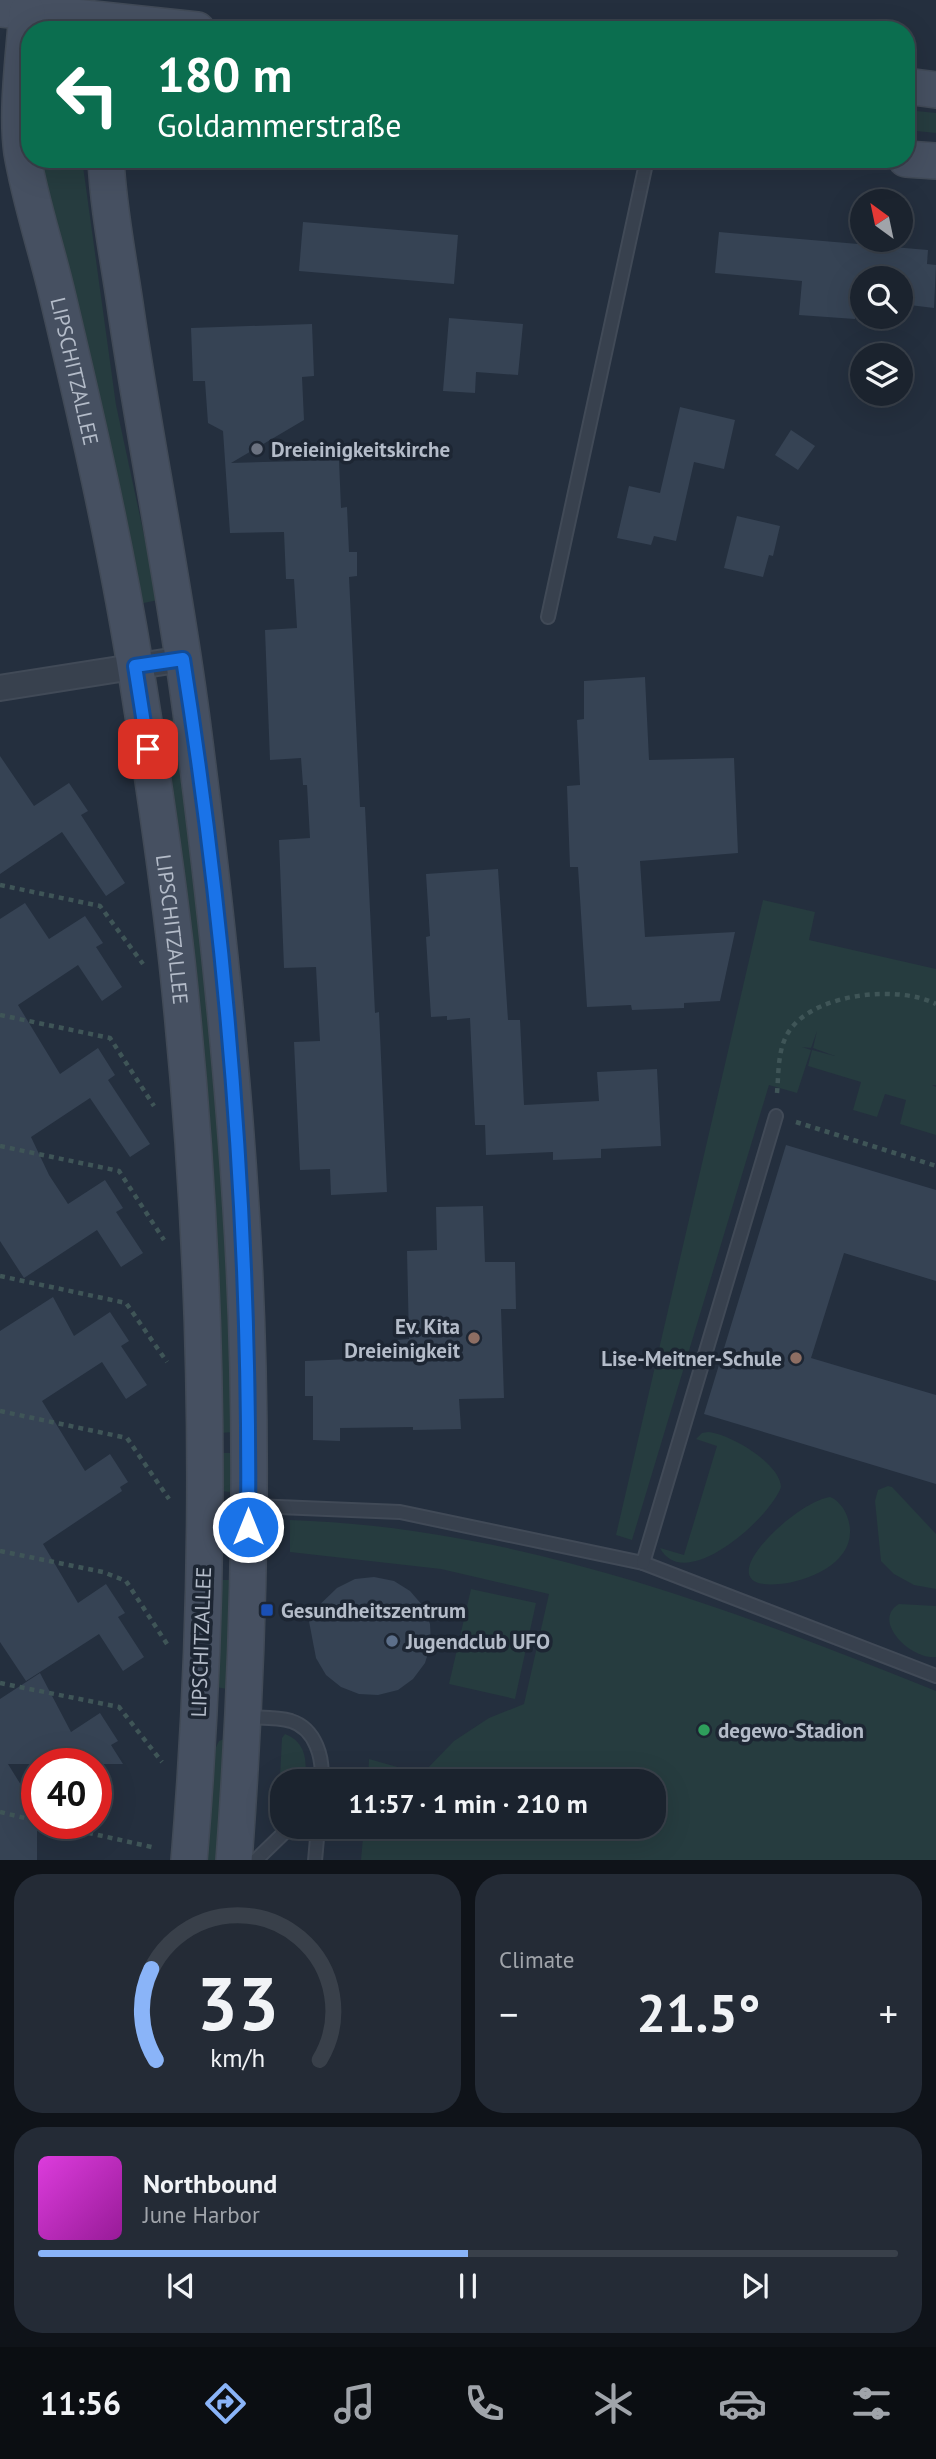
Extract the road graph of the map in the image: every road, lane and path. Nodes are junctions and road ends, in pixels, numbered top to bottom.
1 (14, 11) edge
2 (73, 21) edge
3 (17, 80) edge
4 (915, 87) edge
5 (936, 90) edge
6 (21, 136) edge
7 (915, 160) edge
8 (936, 161) edge
9 (26, 168) edge
10 (107, 168) edge
11 (645, 168) edge
12 (548, 617) dead end
13 (183, 659) junction
14 (135, 666) junction
15 (0, 688) edge
16 (0, 885) edge
17 (143, 965) dead end
18 (936, 1004) edge
19 (0, 1015) edge
20 (155, 1107) dead end
21 (776, 1116) junction
22 (0, 1146) edge
23 (936, 1166) edge
24 (164, 1240) dead end
25 (0, 1276) edge
26 (167, 1362) dead end
27 (0, 1411) edge
28 (169, 1499) dead end
29 (249, 1506) junction
30 (204, 1507) junction
31 (0, 1551) edge
32 (643, 1563) junction
33 (167, 1644) dead end
34 (936, 1676) edge
35 (0, 1683) edge
36 (199, 1715) junction
37 (244, 1717) junction
38 (162, 1763) dead end
39 (323, 1769) edge
40 (0, 1812) edge
41 (21, 1817) edge
42 (112, 1838) edge
43 (277, 1839) edge
44 (317, 1839) edge
45 (157, 1848) dead end
46 (189, 1860) edge
47 (234, 1860) edge
48 (255, 1860) edge
49 (315, 1860) edge

1 - 2 street
1 - 3 street, LIPSCHITZALLEE
3 - 6 street, LIPSCHITZALLEE
4 - 5 street
7 - 8 street
9 - 14 street, LIPSCHITZALLEE
10 - 13 street
11 - 12 lane
13 - 14 street
13 - 29 street
14 - 15 street
14 - 30 street, LIPSCHITZALLEE
16 - 17 path
18 - 21 path
19 - 20 path
21 - 23 path
21 - 32 lane
22 - 24 path
25 - 26 path
27 - 28 path
29 - 30 street
29 - 32 lane
29 - 37 street
30 - 36 street, LIPSCHITZALLEE
31 - 33 path
32 - 34 lane
35 - 38 path
36 - 37 street
36 - 46 street, LIPSCHITZALLEE
37 - 39 lane
37 - 47 street
40 - 41 path
42 - 45 path
43 - 48 lane
44 - 49 lane

